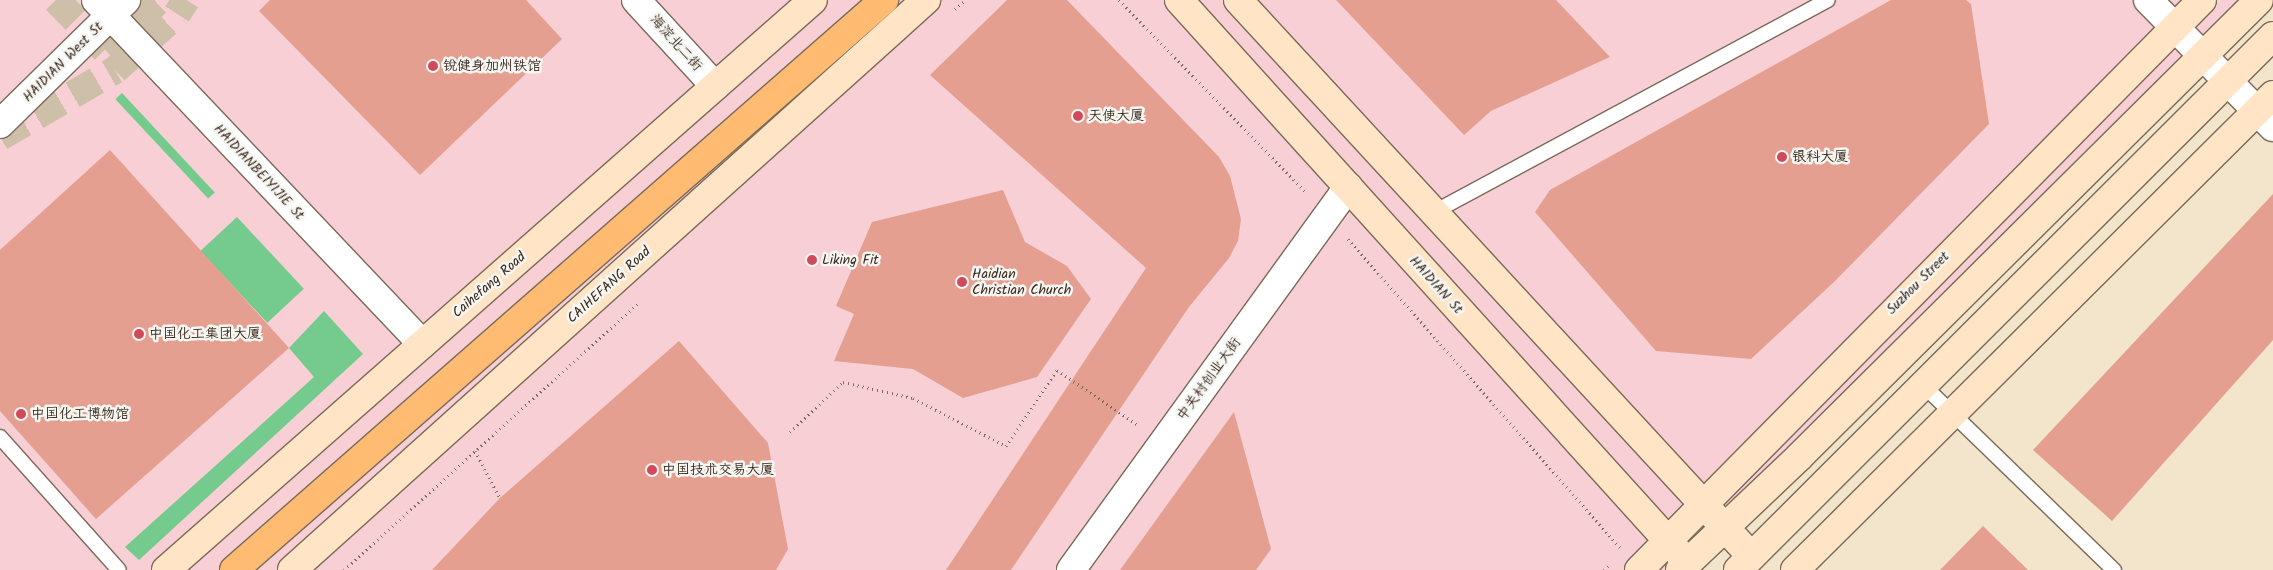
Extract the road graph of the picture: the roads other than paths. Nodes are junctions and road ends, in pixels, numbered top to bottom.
1 (636, 0) edge
2 (813, 0) edge
3 (884, 0) edge
4 (926, 0) edge
5 (1179, 0) edge
6 (1238, 0) edge
7 (1828, 0) edge
8 (2148, 0) edge
9 (2202, 0) edge
10 (2259, 0) edge
11 (111, 5) edge
12 (2174, 27) junction
13 (2273, 36) edge
14 (2203, 56) junction
15 (2228, 82) junction
16 (715, 86) junction
17 (2268, 111) edge
18 (0, 124) edge
19 (1348, 187) junction
20 (1434, 212) junction
21 (422, 344) junction
22 (1923, 385) junction
23 (1953, 413) junction
24 (0, 437) edge
25 (1702, 504) junction
26 (1724, 528) junction
27 (1667, 540) junction
28 (1627, 560) edge
29 (1744, 563) edge
30 (1687, 567) edge
31 (119, 570) edge
32 (166, 570) edge
33 (234, 570) edge
34 (292, 570) edge
35 (1070, 570) edge
36 (1795, 570) edge
37 (2114, 570) edge

1 - 16 street, 海淀北二街
2 - 16 street, Caihefang Road
3 - 33 highway
4 - 34 street, CAIHEFANG Road
5 - 19 street, HAIDIAN St
6 - 20 street
7 - 20 lane
8 - 12 street
9 - 12 street, Suzhou Street
10 - 14 street
11 - 18 street, HAIDIAN West St
11 - 21 street, HAIDIANBEIYIJIE St
12 - 14 street
12 - 25 street, Suzhou Street
13 - 15 street
14 - 15 street
14 - 26 street
15 - 17 street
15 - 22 street
16 - 21 street, Caihefang Road
17 - 23 street
19 - 27 street, HAIDIAN St
19 - 35 street, 中关村创业大街
20 - 25 street
21 - 32 street, Caihefang Road
22 - 23 lane
22 - 29 street
23 - 36 street
23 - 37 lane
24 - 31 lane
25 - 26 street
25 - 27 street, Suzhou Street
26 - 29 street
26 - 30 street
27 - 28 street, Suzhou Street
27 - 30 street, HAIDIAN St

